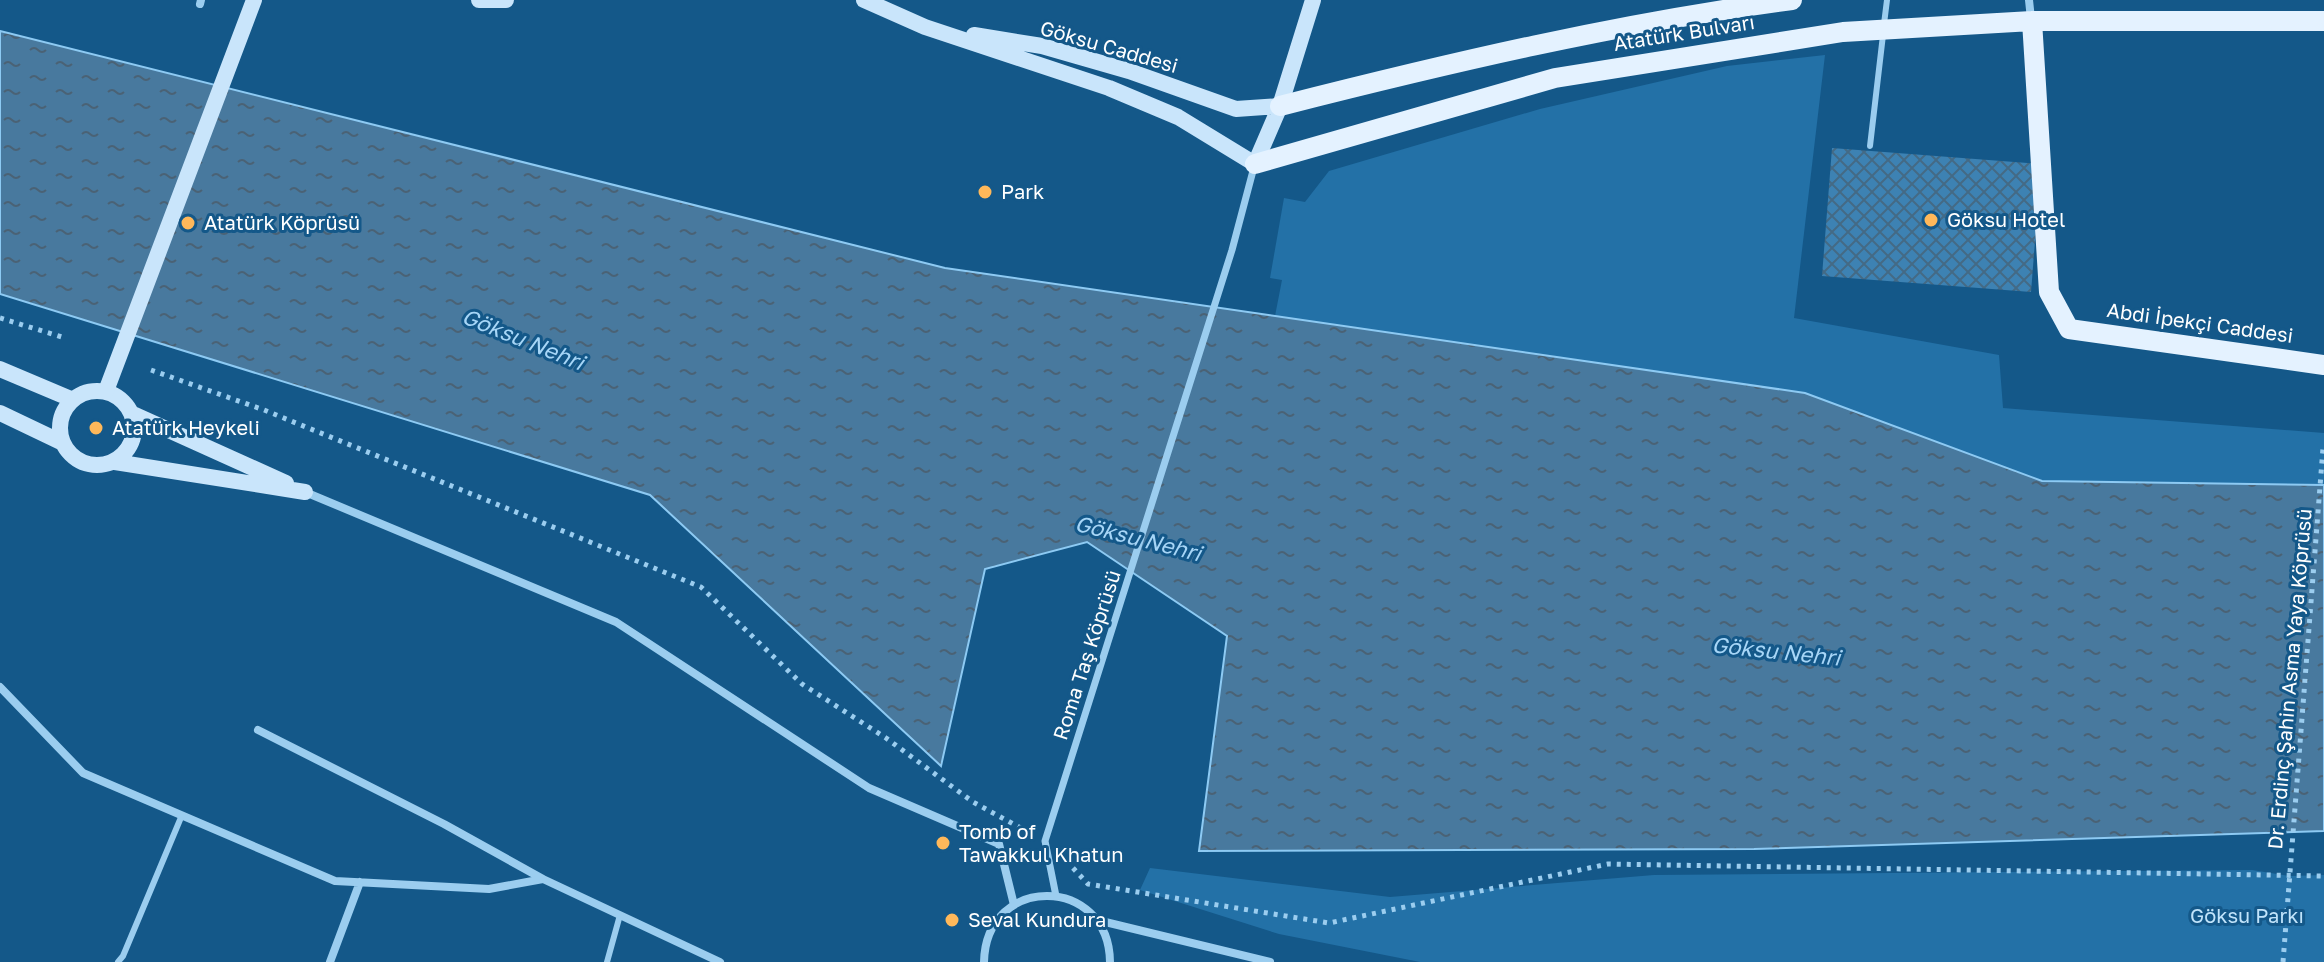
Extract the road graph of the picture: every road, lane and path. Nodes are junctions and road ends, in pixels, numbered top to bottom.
1 (254, 0) edge
2 (479, 0) edge
3 (506, 0) edge
4 (864, 0) edge
5 (1313, 0) edge
6 (1792, 0) edge
7 (1887, 0) edge
8 (2029, 0) edge
9 (2032, 21) junction
10 (2324, 21) edge
11 (925, 27) junction
12 (1883, 30) junction
13 (1280, 106) junction
14 (1870, 146) dead end
15 (1255, 164) junction
16 (0, 318) edge
17 (62, 337) dead end
18 (2324, 365) edge
19 (0, 369) edge
20 (151, 370) dead end
21 (106, 391) junction
22 (71, 399) junction
23 (0, 413) edge
24 (133, 414) junction
25 (63, 443) junction
26 (2323, 448) edge
27 (115, 462) junction
28 (305, 492) junction
29 (0, 687) edge
30 (258, 730) dead end
31 (182, 815) junction
32 (1045, 841) junction
33 (2290, 876) junction
34 (2324, 876) edge
35 (543, 879) junction
36 (360, 882) junction
37 (1056, 896) junction
38 (1014, 905) junction
39 (620, 915) junction
40 (1097, 920) junction
41 (118, 962) edge
42 (330, 962) edge
43 (607, 962) edge
44 (720, 962) edge
45 (984, 962) edge
46 (1110, 962) edge
47 (1270, 962) edge
48 (2283, 962) edge

1 - 21 main road, bridge
2 - 3 main road
4 - 11 main road, Göksu Caddesi
5 - 13 main road
6 - 13 main road, Atatürk Bulvarı
7 - 12 lane
8 - 9 street
9 - 10 main road, Atatürk Bulvarı
9 - 12 main road, Atatürk Bulvarı
9 - 18 main road, Abdi İpekçi Caddesi
11 - 13 main road, Göksu Caddesi
11 - 15 main road, Göksu Caddesi
12 - 14 lane
12 - 15 main road, Atatürk Bulvarı
13 - 15 main road
15 - 32 street, Roma Taş Köprüsü
16 - 17 path
19 - 22 main road
20 - 32 path
21 - 22 main road
21 - 24 main road
22 - 25 main road
23 - 25 main road
24 - 27 main road
24 - 28 main road
25 - 27 main road
26 - 33 path, Dr. Erdinç Şahin Asma Yaya Köprüsü
27 - 28 main road
28 - 38 street
29 - 31 street
30 - 35 street
31 - 36 street
31 - 41 lane
32 - 33 path
32 - 37 street
33 - 34 path
33 - 48 path, Dr. Erdinç Şahin Asma Yaya Köprüsü
35 - 36 street
35 - 39 street
36 - 42 street
37 - 38 street
37 - 40 street
38 - 45 street
39 - 43 lane
39 - 44 street
40 - 46 street
40 - 47 street

